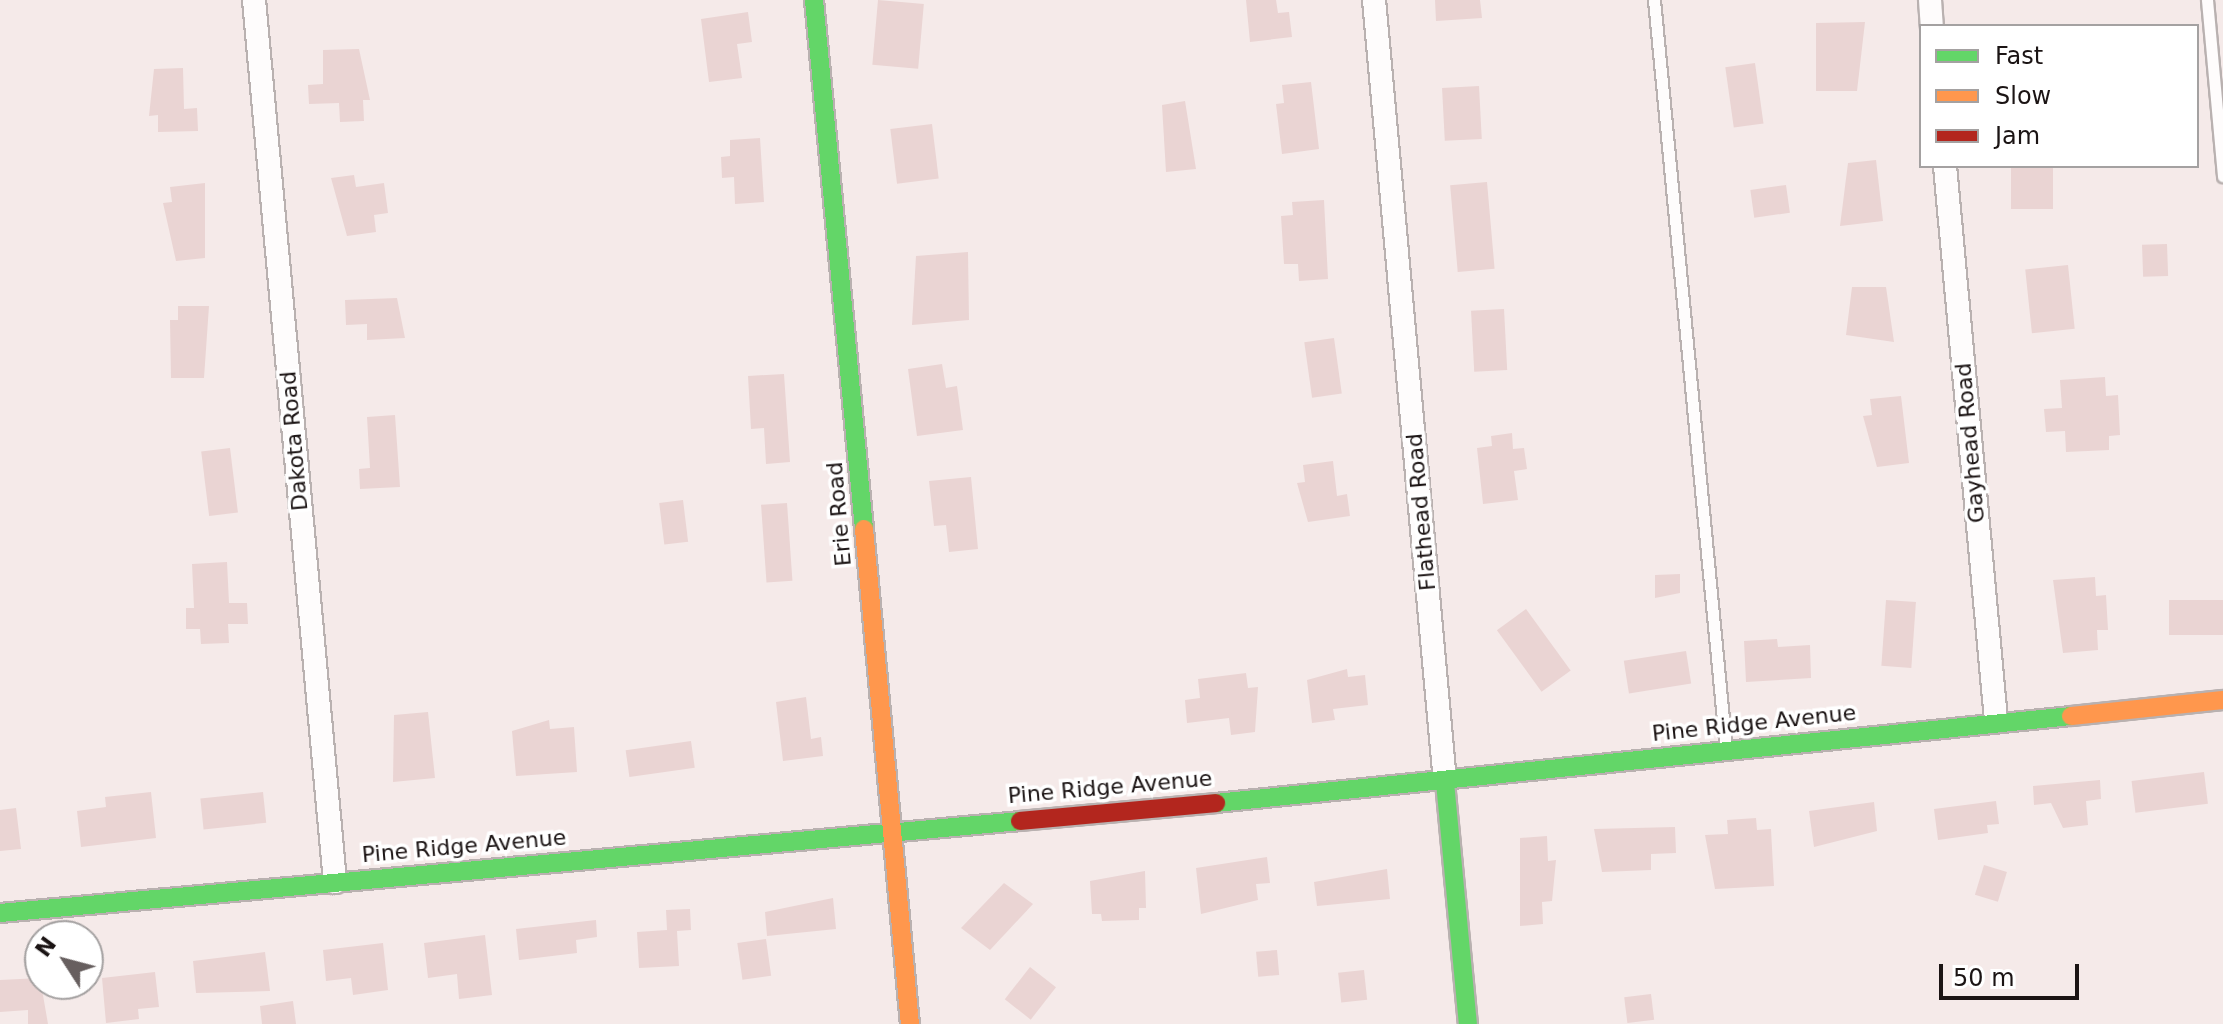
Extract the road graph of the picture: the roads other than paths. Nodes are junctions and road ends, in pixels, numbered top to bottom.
1 (254, 0) edge
2 (814, 0) edge
3 (1374, 0) edge
4 (1654, 0) edge
5 (1930, 0) edge
6 (2207, 0) edge
7 (1932, 24) edge
8 (1945, 168) edge
9 (2223, 176) edge
10 (2223, 700) edge
11 (1996, 720) junction
12 (1726, 751) junction
13 (1445, 782) junction
14 (893, 830) junction
15 (335, 882) junction
16 (0, 913) edge
17 (910, 1024) edge
18 (1468, 1024) edge

1 - 15 street, Dakota Road
2 - 14 street, Erie Road
3 - 13 street, Flathead Road
4 - 12 lane
5 - 7 street
6 - 9 lane
8 - 11 street, Gayhead Road
10 - 11 street, Pine Ridge Avenue
11 - 12 street, Pine Ridge Avenue
12 - 13 street, Pine Ridge Avenue
13 - 14 street, Pine Ridge Avenue
13 - 18 street, Flathead Road
14 - 15 street, Pine Ridge Avenue
14 - 17 street, Erie Road
15 - 16 street, Pine Ridge Avenue

